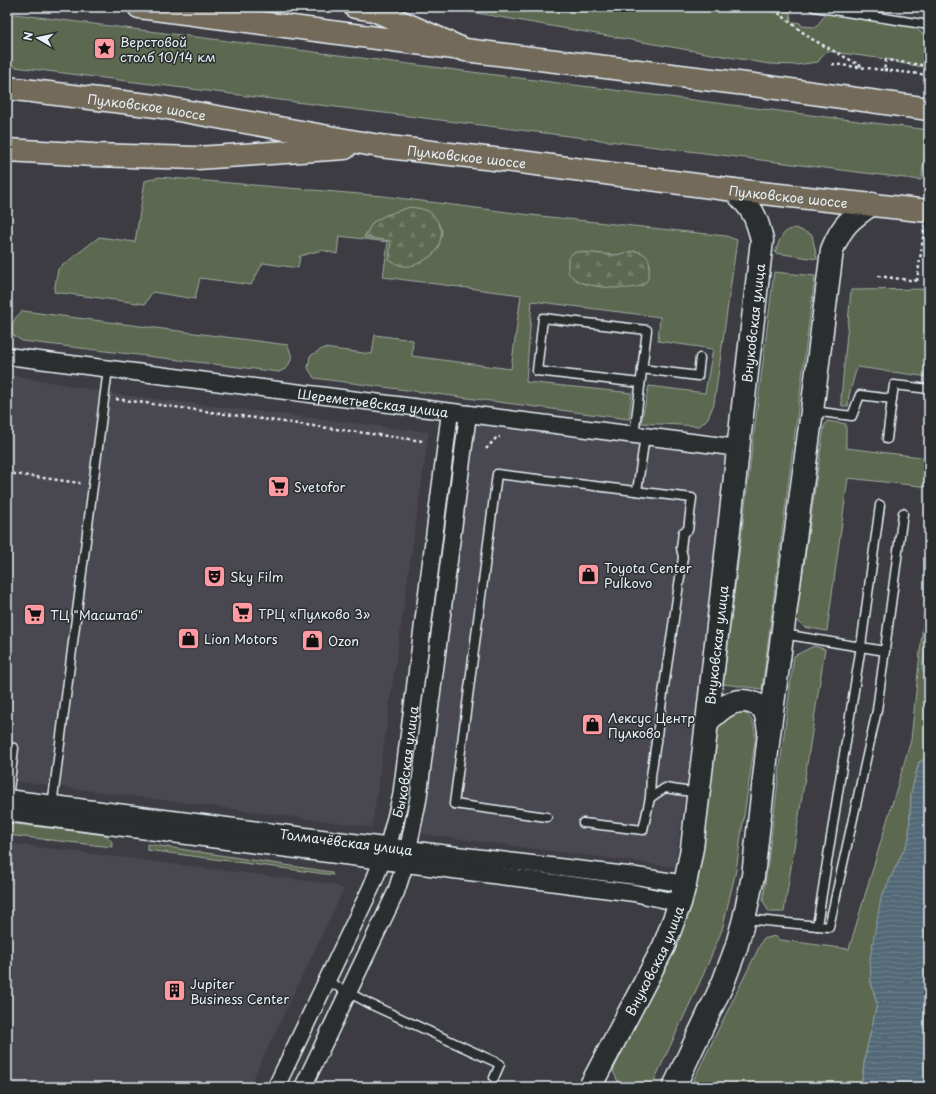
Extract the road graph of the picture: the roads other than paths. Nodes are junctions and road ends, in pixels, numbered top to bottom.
1 (139, 7) edge
2 (355, 7) edge
3 (814, 7) edge
4 (929, 25) edge
5 (465, 50) junction
6 (7, 88) edge
7 (929, 109) edge
8 (379, 146) junction
9 (7, 150) edge
10 (734, 190) junction
11 (872, 204) junction
12 (929, 211) edge
13 (7, 356) edge
14 (700, 358) dead end
15 (108, 369) junction
16 (642, 369) junction
17 (640, 383) junction
18 (929, 389) edge
19 (892, 398) junction
20 (812, 411) junction
21 (450, 412) junction
22 (468, 414) junction
23 (640, 435) junction
24 (887, 439) dead end
25 (739, 448) junction
26 (637, 491) junction
27 (880, 505) dead end
28 (903, 513) dead end
29 (782, 634) junction
30 (861, 646) junction
31 (885, 651) junction
32 (707, 722) junction
33 (769, 734) junction
34 (7, 747) edge
35 (699, 793) junction
36 (650, 798) junction
37 (7, 803) edge
38 (51, 811) junction
39 (547, 817) dead end
40 (583, 823) dead end
41 (385, 853) junction
42 (407, 856) junction
43 (683, 893) junction
44 (744, 919) junction
45 (817, 926) junction
46 (327, 981) junction
47 (348, 991) junction
48 (603, 1077) edge
49 (494, 1078) dead end
50 (276, 1087) edge
51 (303, 1087) edge
52 (590, 1087) edge
53 (674, 1087) edge

1 - 5 main road
2 - 5 main road
3 - 4 lane
5 - 7 main road
6 - 8 main road, Пулковское шоссе
8 - 9 main road
8 - 10 main road, Пулковское шоссе
10 - 11 main road, Пулковское шоссе
10 - 25 street, Внуковская улица
11 - 12 main road, Пулковское шоссе
11 - 20 street
13 - 15 street, Шереметьевская улица
14 - 16 lane
15 - 21 street, Шереметьевская улица
15 - 38 lane
16 - 17 lane
16 - 17 lane
17 - 23 lane
18 - 19 lane
19 - 20 lane
19 - 24 lane
20 - 29 street
21 - 22 street, Шереметьевская улица
21 - 41 street, Быковская улица
22 - 23 street, Шереметьевская улица
22 - 42 street, Быковская улица
23 - 25 street, Шереметьевская улица
23 - 26 lane
25 - 32 street, Внуковская улица
26 - 36 lane
26 - 39 lane
27 - 30 lane
28 - 31 lane
29 - 30 lane
29 - 33 street
30 - 31 lane
30 - 45 lane
31 - 45 lane
32 - 33 street
32 - 35 street, Внуковская улица
33 - 44 street
34 - 37 lane
35 - 36 lane
35 - 43 street, Внуковская улица
36 - 40 lane
37 - 38 street, Толмачёвская улица
38 - 41 street, Толмачёвская улица
41 - 42 street, Толмачёвская улица
41 - 46 street, Быковская улица
42 - 43 street, Толмачёвская улица
42 - 47 street, Быковская улица
43 - 48 street, Внуковская улица
44 - 45 lane
44 - 53 street
46 - 47 lane
46 - 50 street, Быковская улица
47 - 49 lane
47 - 51 street, Быковская улица
48 - 52 street, Внуковская улица

